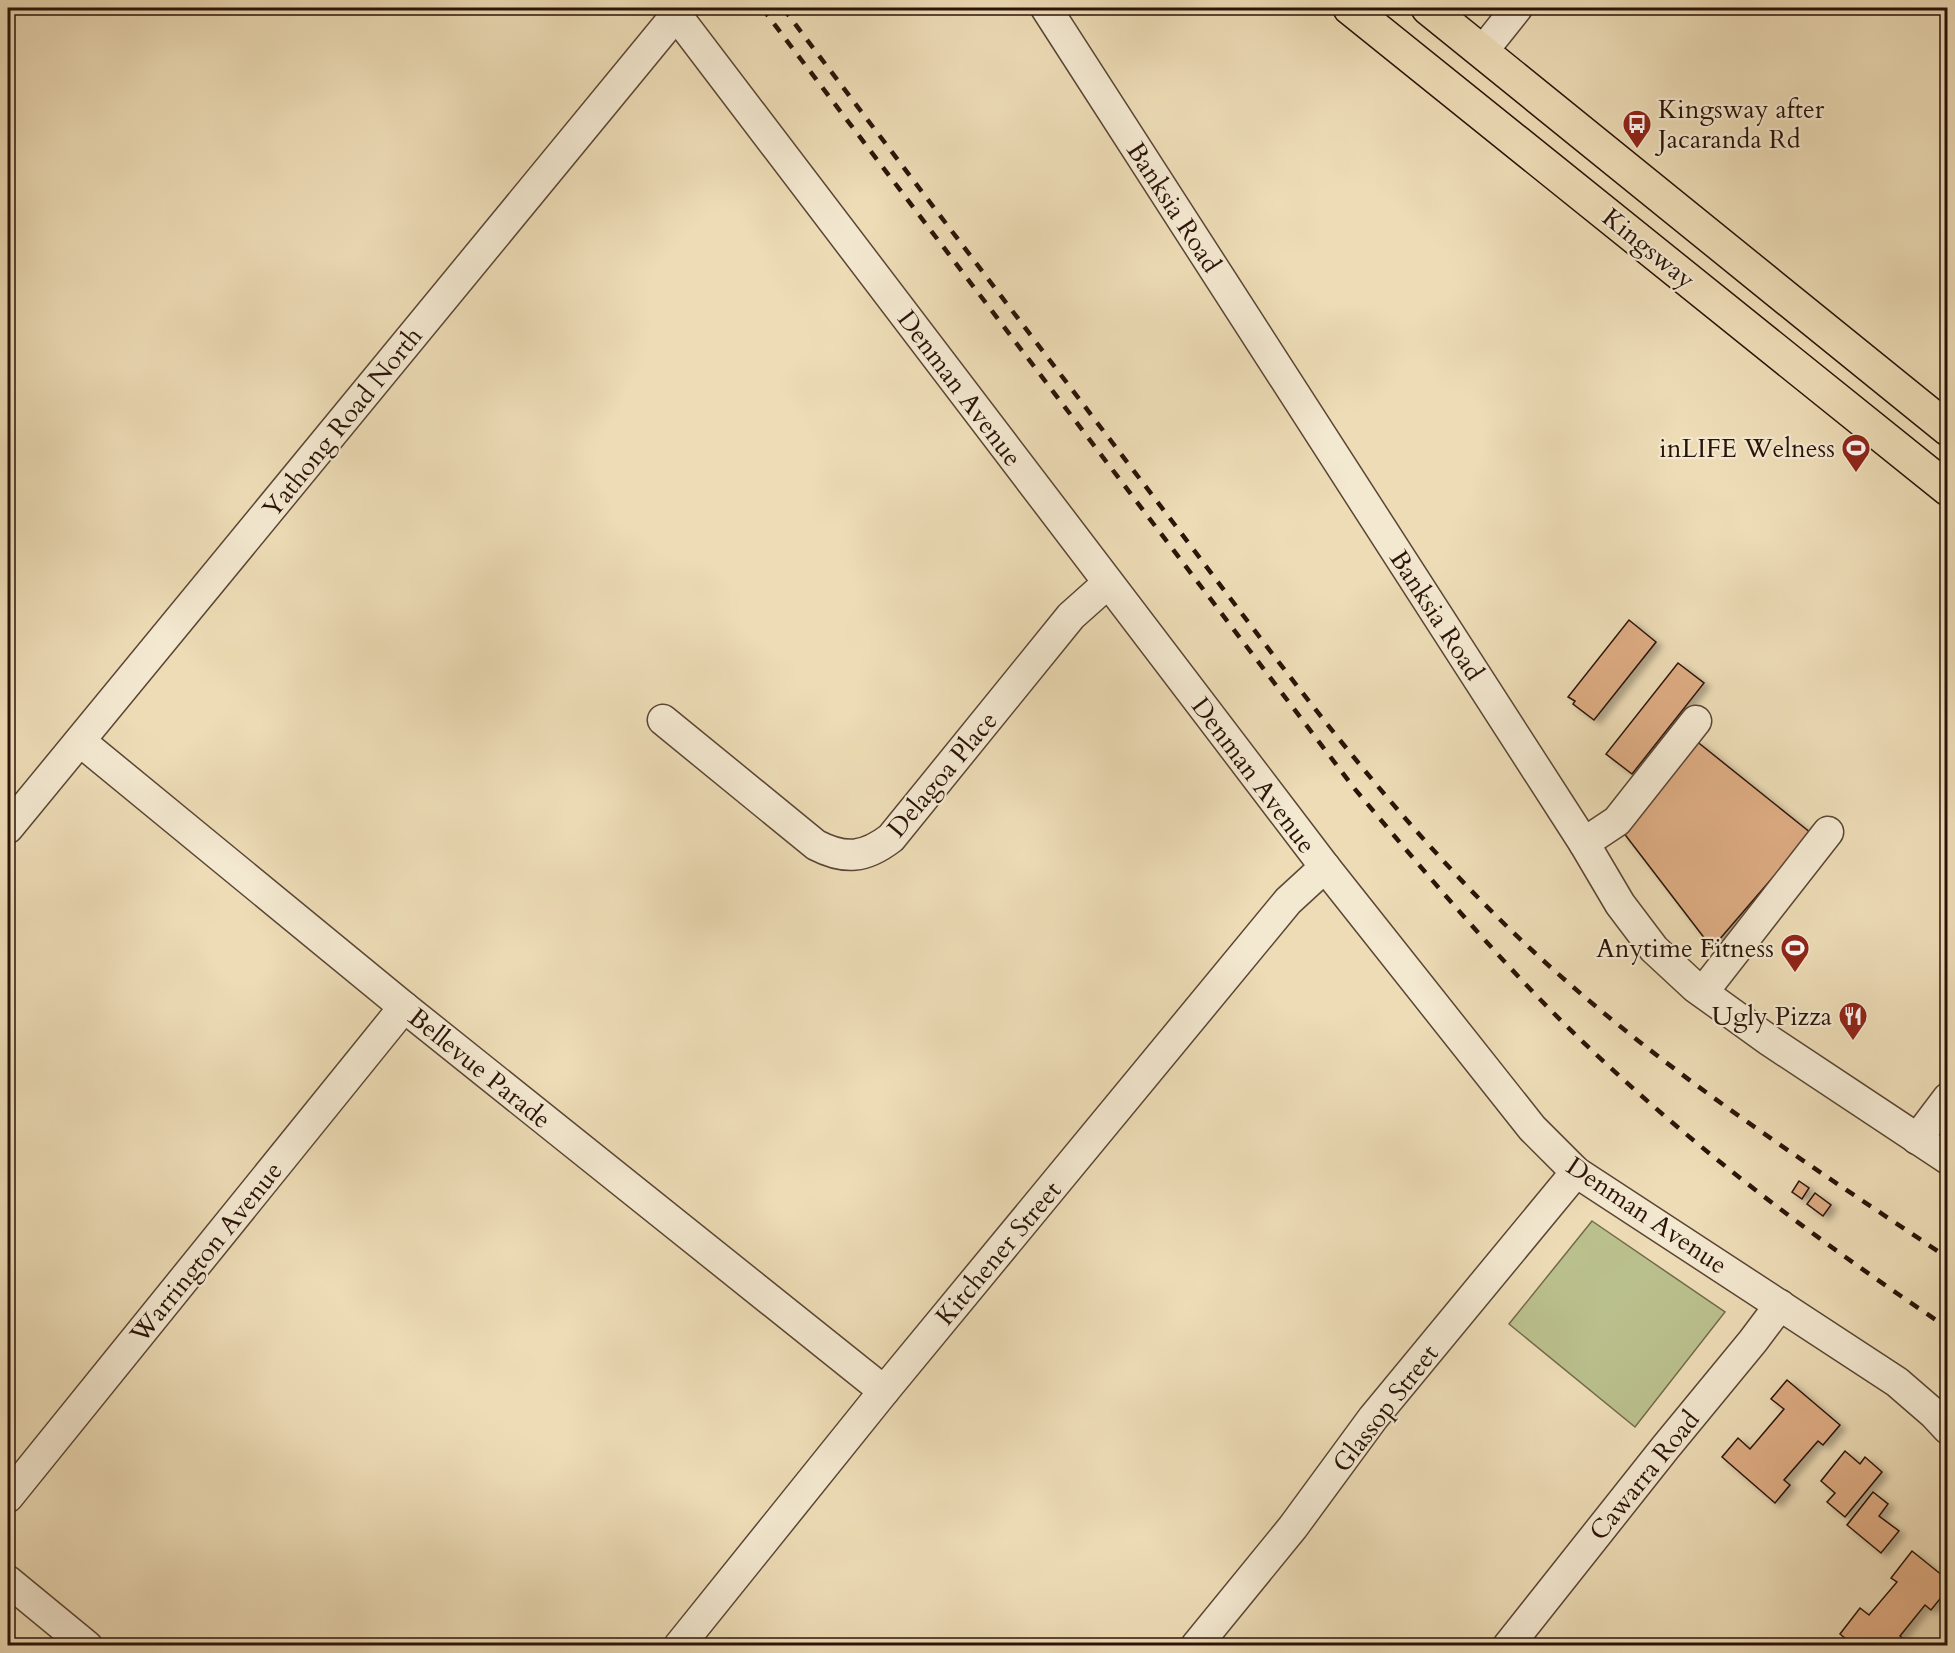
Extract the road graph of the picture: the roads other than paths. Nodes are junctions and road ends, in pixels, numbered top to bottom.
1 (1046, 8) edge
2 (1350, 8) edge
3 (1428, 8) edge
4 (1518, 8) edge
5 (674, 11) edge
6 (1482, 52) junction
7 (1453, 90) junction
8 (1947, 429) edge
9 (1947, 489) edge
10 (1108, 583) junction
11 (663, 720) dead end
12 (1696, 721) dead end
13 (80, 741) junction
14 (8, 828) edge
15 (1828, 832) dead end
16 (1584, 843) junction
17 (1325, 867) junction
18 (1702, 992) junction
19 (404, 1007) junction
20 (1947, 1098) edge
21 (1917, 1139) junction
22 (1947, 1159) edge
23 (1576, 1172) junction
24 (1780, 1305) junction
25 (884, 1391) junction
26 (1947, 1429) edge
27 (8, 1497) edge
28 (8, 1581) edge
29 (87, 1646) edge
30 (679, 1646) edge
31 (1196, 1646) edge
32 (1508, 1646) edge

1 - 16 street, Banksia Road
2 - 7 main road, Kingsway
3 - 6 main road, Kingsway
4 - 6 street
5 - 10 street, Denman Avenue
5 - 13 street, Yathong Road North
6 - 7 main road
6 - 8 main road, Kingsway
7 - 9 main road, Kingsway
10 - 11 street, Delagoa Place
10 - 17 street, Denman Avenue
12 - 16 street
13 - 14 street, Yathong Road North
13 - 19 street, Bellevue Parade
15 - 18 street
16 - 18 street, Banksia Road
17 - 23 street, Denman Avenue
17 - 25 street, Kitchener Street
18 - 21 street, Banksia Road
19 - 25 street, Bellevue Parade
19 - 27 street, Warrington Avenue
20 - 21 street
21 - 22 street, Banksia Road
23 - 24 street, Denman Avenue
23 - 31 street, Glassop Street
24 - 26 street, Denman Avenue
24 - 32 street, Cawarra Road
25 - 30 street, Kitchener Street
28 - 29 street

